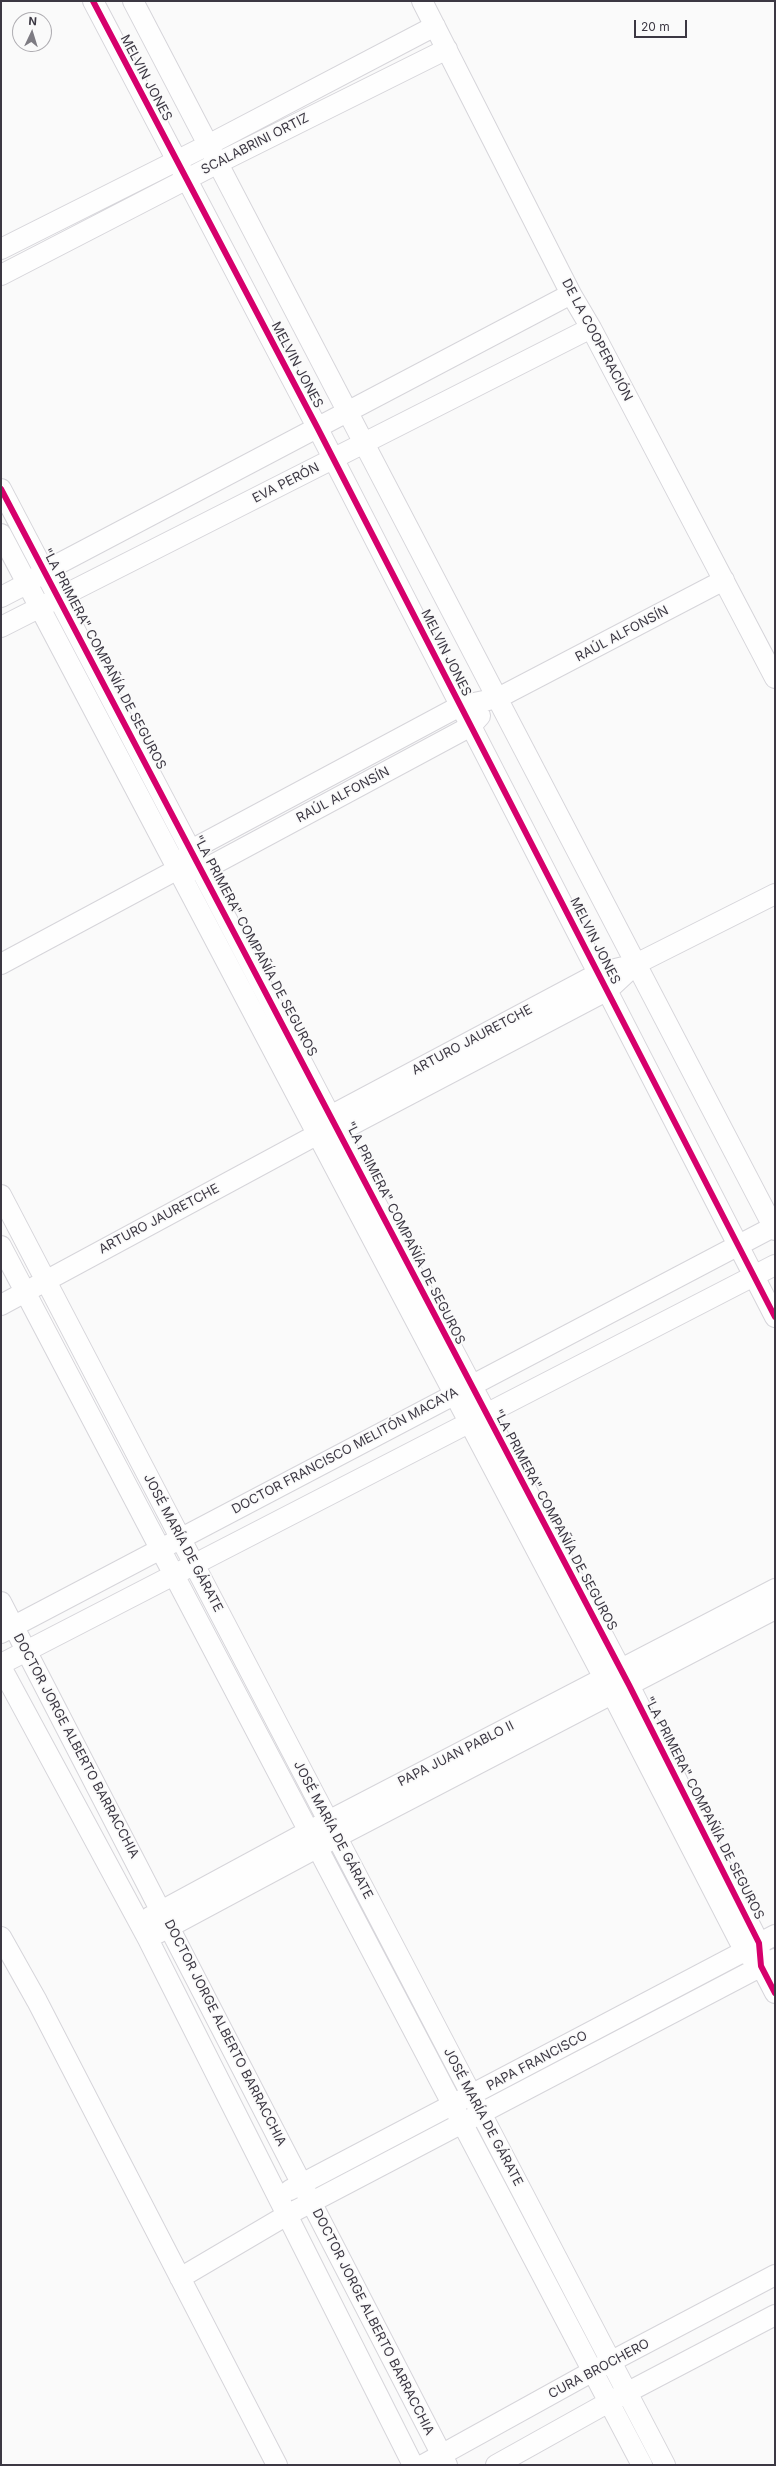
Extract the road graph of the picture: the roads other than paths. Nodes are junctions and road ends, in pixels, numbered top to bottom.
1 (93, 1) edge
2 (133, 1) edge
3 (422, 1) edge
4 (434, 26) junction
5 (447, 49) junction
6 (208, 145) junction
7 (177, 160) junction
8 (218, 163) junction
9 (186, 179) junction
10 (1, 249) edge
11 (1, 275) edge
12 (571, 294) junction
13 (591, 328) junction
14 (348, 411) junction
15 (317, 427) junction
16 (364, 443) junction
17 (334, 459) junction
18 (1, 489) edge
19 (1, 534) edge
20 (45, 571) junction
21 (724, 580) junction
22 (28, 583) junction
23 (1, 597) edge
24 (60, 598) junction
25 (40, 606) junction
26 (1, 627) edge
27 (775, 678) edge
28 (498, 698) junction
29 (460, 706) junction
30 (471, 726) junction
31 (191, 850) junction
32 (178, 869) junction
33 (203, 870) junction
34 (775, 894) edge
35 (1, 964) edge
36 (636, 964) junction
37 (603, 981) junction
38 (336, 1123) junction
39 (318, 1134) junction
40 (1, 1195) edge
41 (774, 1228) edge
42 (738, 1245) junction
43 (1, 1246) edge
44 (775, 1265) edge
45 (753, 1276) junction
46 (46, 1280) junction
47 (25, 1292) junction
48 (1, 1305) edge
49 (775, 1317) edge
50 (463, 1389) junction
51 (478, 1417) junction
52 (180, 1538) junction
53 (160, 1548) junction
54 (193, 1564) junction
55 (174, 1574) junction
56 (775, 1589) edge
57 (1, 1602) edge
58 (775, 1609) edge
59 (7, 1630) edge
60 (27, 1651) junction
61 (1, 1665) edge
62 (617, 1681) junction
63 (332, 1829) junction
64 (314, 1839) junction
65 (166, 1919) junction
66 (143, 1931) junction
67 (1, 1937) edge
68 (760, 1943) edge
69 (768, 1962) edge
70 (775, 1993) edge
71 (472, 2095) junction
72 (454, 2105) junction
73 (481, 2113) junction
74 (463, 2122) junction
75 (301, 2184) junction
76 (277, 2197) junction
77 (311, 2202) junction
78 (286, 2215) junction
79 (775, 2275) edge
80 (180, 2278) junction
81 (775, 2315) edge
82 (611, 2361) junction
83 (593, 2371) junction
84 (627, 2392) junction
85 (609, 2402) junction
86 (444, 2460) edge
87 (277, 2465) edge
88 (413, 2465) edge
89 (423, 2465) edge
90 (496, 2465) edge
91 (642, 2465) edge
92 (665, 2465) edge

1 - 7 street, MELVIN JONES
2 - 6 street, MELVIN JONES
3 - 4 street, DE LA COOPERACIÓN
4 - 5 street, DE LA COOPERACIÓN
4 - 6 street, SCALABRINI ORTIZ
5 - 8 street, SCALABRINI ORTIZ
5 - 12 street, DE LA COOPERACIÓN
6 - 7 street, SCALABRINI ORTIZ
6 - 8 street, MELVIN JONES
7 - 9 street, MELVIN JONES
7 - 10 street, SCALABRINI ORTIZ
8 - 9 street, SCALABRINI ORTIZ
8 - 14 street, MELVIN JONES
9 - 11 street, SCALABRINI ORTIZ
9 - 15 street, MELVIN JONES
12 - 13 street, DE LA COOPERACIÓN
12 - 14 street
13 - 16 street, EVA PERÓN
13 - 21 street, DE LA COOPERACIÓN
14 - 15 street
14 - 16 street, MELVIN JONES
15 - 17 street, MELVIN JONES
15 - 20 street
16 - 17 street, EVA PERÓN
16 - 28 street, MELVIN JONES
17 - 24 street, EVA PERÓN
17 - 29 street, MELVIN JONES
18 - 20 street, "LA PRIMERA" COMPAÑÍA DE SEGUROS
19 - 22 street, "LA PRIMERA" COMPAÑÍA DE SEGUROS
20 - 22 street
20 - 24 street, "LA PRIMERA" COMPAÑÍA DE SEGUROS
21 - 27 street, DE LA COOPERACIÓN
21 - 28 street, RAÚL ALFONSÍN
22 - 23 street
22 - 25 street, "LA PRIMERA" COMPAÑÍA DE SEGUROS
24 - 25 street, EVA PERÓN
24 - 31 street, "LA PRIMERA" COMPAÑÍA DE SEGUROS
25 - 26 street, EVA PERÓN
25 - 32 street, "LA PRIMERA" COMPAÑÍA DE SEGUROS
28 - 29 street, RAÚL ALFONSÍN
28 - 30 street, RAÚL ALFONSÍN
28 - 36 street, MELVIN JONES
29 - 30 street, MELVIN JONES
29 - 31 street, RAÚL ALFONSÍN
30 - 33 street, RAÚL ALFONSÍN
30 - 37 street, MELVIN JONES
31 - 32 street, RAÚL ALFONSÍN
31 - 33 street, "LA PRIMERA" COMPAÑÍA DE SEGUROS
32 - 33 street
32 - 35 street, RAÚL ALFONSÍN
32 - 39 street, "LA PRIMERA" COMPAÑÍA DE SEGUROS
33 - 38 street, "LA PRIMERA" COMPAÑÍA DE SEGUROS
34 - 36 street, ARTURO JAURETCHE
36 - 37 street, ARTURO JAURETCHE
36 - 41 street, MELVIN JONES
37 - 38 street, ARTURO JAURETCHE
37 - 42 street, MELVIN JONES
38 - 39 street, ARTURO JAURETCHE
38 - 50 street, "LA PRIMERA" COMPAÑÍA DE SEGUROS
39 - 46 street, ARTURO JAURETCHE
39 - 50 street, "LA PRIMERA" COMPAÑÍA DE SEGUROS
40 - 46 street, JOSÉ MARÍA DE GÁRATE
41 - 42 street, DOCTOR FRANCISCO MELITÓN MACAYA
42 - 45 street, MELVIN JONES
42 - 50 street, DOCTOR FRANCISCO MELITÓN MACAYA
43 - 47 street, JOSÉ MARÍA DE GÁRATE
44 - 45 street
45 - 49 street, MELVIN JONES
45 - 51 street
46 - 47 street, ARTURO JAURETCHE
46 - 52 street, JOSÉ MARÍA DE GÁRATE
47 - 48 street, ARTURO JAURETCHE
47 - 53 street, JOSÉ MARÍA DE GÁRATE
50 - 51 street, "LA PRIMERA" COMPAÑÍA DE SEGUROS
50 - 52 street, DOCTOR FRANCISCO MELITÓN MACAYA
51 - 54 street
51 - 62 street, "LA PRIMERA" COMPAÑÍA DE SEGUROS
52 - 53 street, DOCTOR FRANCISCO MELITÓN MACAYA
52 - 54 street, JOSÉ MARÍA DE GÁRATE
53 - 55 street, JOSÉ MARÍA DE GÁRATE
53 - 59 street, DOCTOR FRANCISCO MELITÓN MACAYA
54 - 55 street
54 - 63 street, JOSÉ MARÍA DE GÁRATE
55 - 60 street
55 - 64 street, JOSÉ MARÍA DE GÁRATE
56 - 62 street, PAPA JUAN PABLO II
57 - 59 street, DOCTOR JORGE ALBERTO BARRACCHIA
58 - 62 street, PAPA JUAN PABLO II
59 - 60 street, DOCTOR JORGE ALBERTO BARRACCHIA
60 - 61 street
60 - 65 street, DOCTOR JORGE ALBERTO BARRACCHIA
61 - 66 street, DOCTOR JORGE ALBERTO BARRACCHIA
62 - 63 street, PAPA JUAN PABLO II
62 - 68 street, "LA PRIMERA" COMPAÑÍA DE SEGUROS
63 - 64 street, PAPA JUAN PABLO II
63 - 71 street, JOSÉ MARÍA DE GÁRATE
64 - 65 street, PAPA JUAN PABLO II
64 - 72 street, JOSÉ MARÍA DE GÁRATE
65 - 66 street, PAPA JUAN PABLO II
65 - 75 street, DOCTOR JORGE ALBERTO BARRACCHIA
66 - 76 street, DOCTOR JORGE ALBERTO BARRACCHIA
67 - 80 street
68 - 69 street, "LA PRIMERA" COMPAÑÍA DE SEGUROS
68 - 71 street, PAPA FRANCISCO
69 - 70 street, "LA PRIMERA" COMPAÑÍA DE SEGUROS
69 - 73 street, PAPA FRANCISCO
71 - 72 street, PAPA FRANCISCO
71 - 73 street, JOSÉ MARÍA DE GÁRATE
72 - 74 street, JOSÉ MARÍA DE GÁRATE
72 - 75 street, PAPA FRANCISCO
73 - 74 street, PAPA FRANCISCO
73 - 82 street, JOSÉ MARÍA DE GÁRATE
74 - 77 street, PAPA FRANCISCO
74 - 83 street, JOSÉ MARÍA DE GÁRATE
75 - 76 street, PAPA FRANCISCO
75 - 77 street, DOCTOR JORGE ALBERTO BARRACCHIA
76 - 78 street, DOCTOR JORGE ALBERTO BARRACCHIA
77 - 78 street, PAPA FRANCISCO
77 - 86 street, DOCTOR JORGE ALBERTO BARRACCHIA
78 - 80 street, PAPA FRANCISCO
78 - 88 street, DOCTOR JORGE ALBERTO BARRACCHIA
79 - 82 street, CURA BROCHERO
80 - 87 street
81 - 84 street
82 - 83 street, CURA BROCHERO
82 - 84 street, JOSÉ MARÍA DE GÁRATE
83 - 85 street, JOSÉ MARÍA DE GÁRATE
83 - 86 street, CURA BROCHERO
84 - 85 street
84 - 92 street, JOSÉ MARÍA DE GÁRATE
85 - 90 street
85 - 91 street, JOSÉ MARÍA DE GÁRATE
86 - 89 street, CURA BROCHERO

